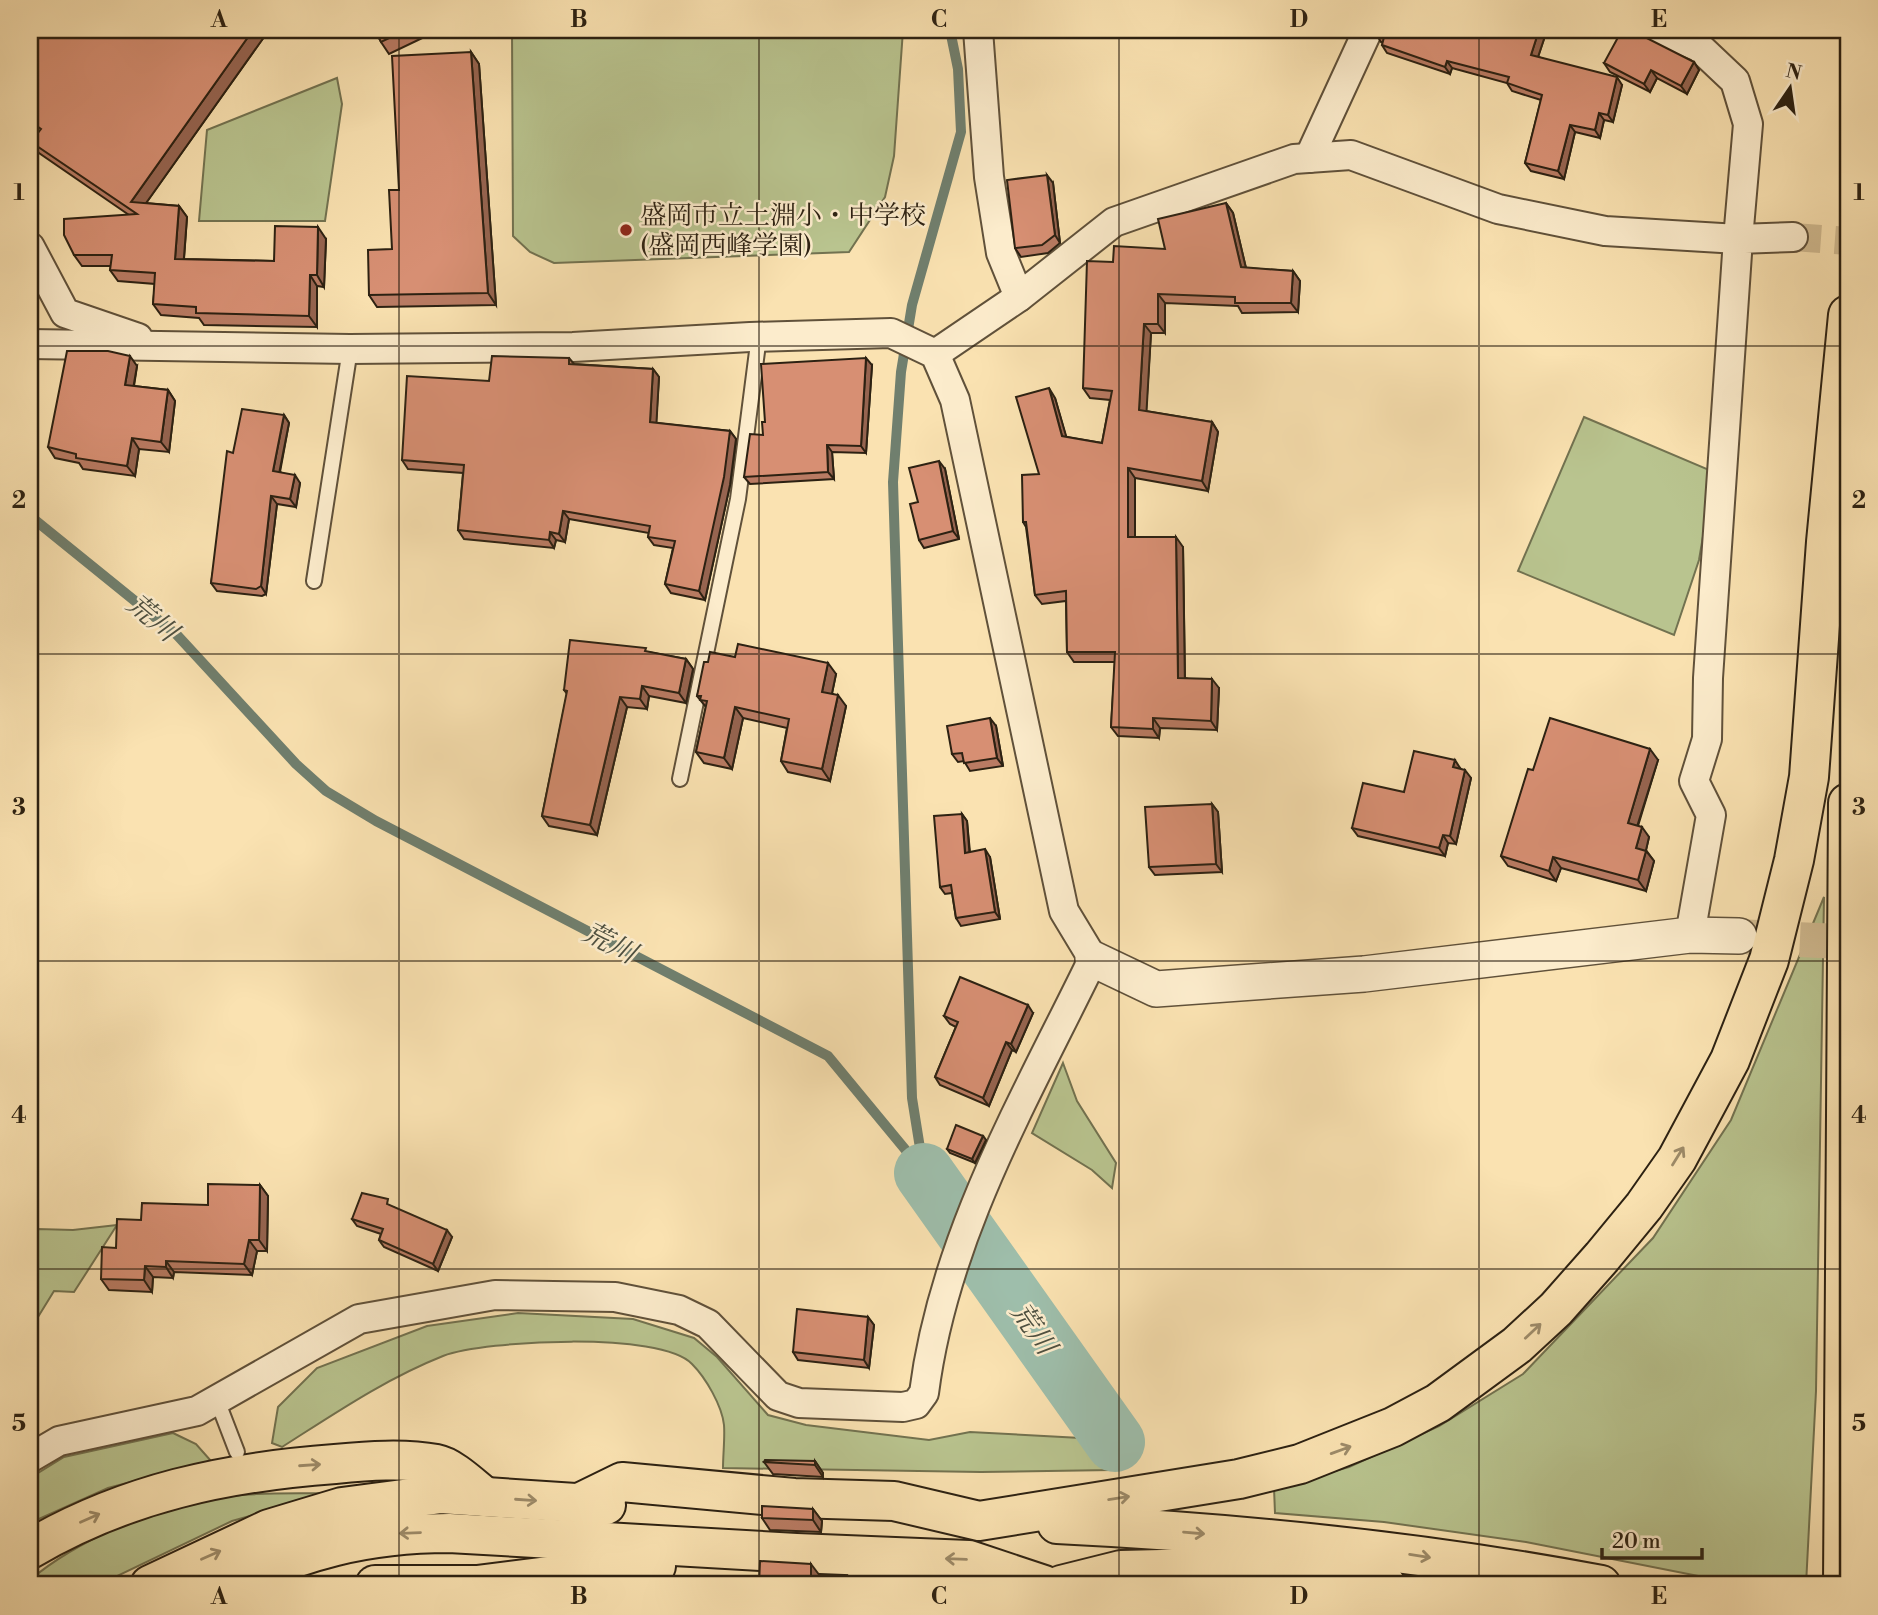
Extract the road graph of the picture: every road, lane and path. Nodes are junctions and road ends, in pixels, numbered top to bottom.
1 (978, 30) edge
2 (1368, 30) edge
3 (1660, 30) edge
4 (1309, 158) junction
5 (1793, 237) tunnel mouth
6 (1738, 239) junction
7 (30, 247) edge
8 (1019, 297) junction
9 (1848, 315) edge
10 (759, 336) junction
11 (30, 344) edge
12 (164, 347) junction
13 (349, 349) junction
14 (931, 352) junction
15 (313, 581) dead end
16 (680, 779) dead end
17 (1848, 803) edge
18 (1690, 935) junction
19 (1738, 936) tunnel mouth
20 (1093, 960) junction
21 (217, 1400) junction
22 (237, 1452) dead end
23 (30, 1458) edge
24 (485, 1497) junction
25 (979, 1521) junction
26 (471, 1534) junction
27 (30, 1549) edge
28 (642, 1565) junction
29 (1843, 1580) edge
30 (150, 1585) edge
31 (227, 1585) edge
32 (375, 1585) edge
33 (477, 1585) edge
34 (487, 1585) edge
35 (927, 1585) edge
36 (1044, 1585) edge
37 (1061, 1585) edge
38 (1386, 1585) edge
39 (1601, 1585) edge

1 - 8 street
2 - 4 street
3 - 6 street
4 - 6 street
4 - 8 street
5 - 6 street
6 - 18 street
7 - 12 street
8 - 14 street
25 -> 9 highway
10 - 13 street
10 - 14 street
10 - 16 lane
11 - 12 street
12 - 13 street
13 - 15 lane
14 - 20 street
17 - 29 highway
18 - 19 street
18 - 20 street
20 - 21 street
21 - 22 lane
21 - 23 street
24 -> 25 highway
27 -> 24 highway
30 -> 24 highway
25 -> 39 highway
26 - 28 highway
26 -> 31 highway
36 -> 26 highway
28 - 33 highway
28 - 35 highway
32 - 33 highway
33 - 34 highway
37 - 38 highway

